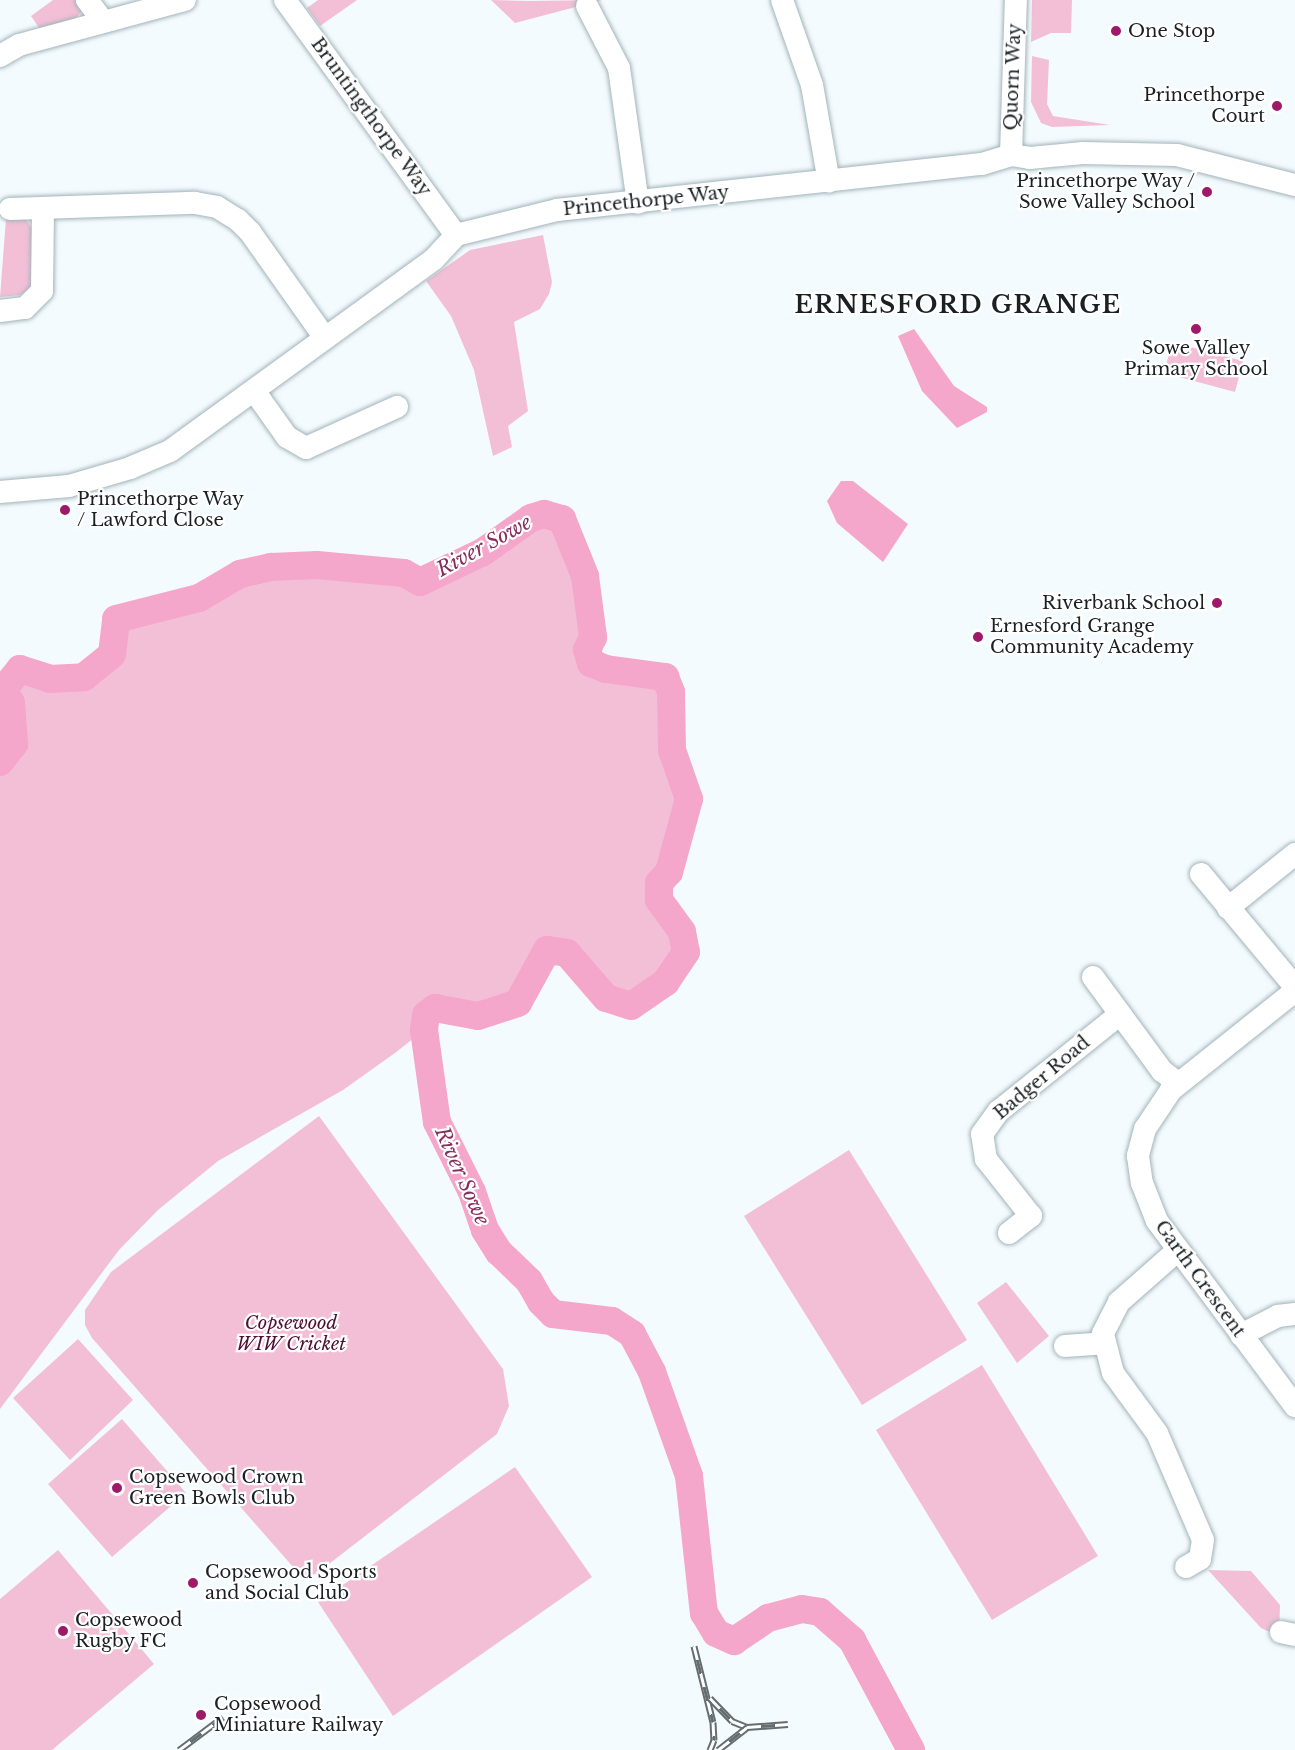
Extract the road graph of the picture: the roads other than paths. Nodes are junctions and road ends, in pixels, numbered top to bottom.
1 (87, 0) edge
2 (185, 0) edge
3 (285, 0) edge
4 (782, 0) edge
5 (1016, 0) edge
6 (587, 6) dead end
7 (102, 20) junction
8 (0, 56) edge
9 (1011, 155) junction
10 (829, 182) junction
11 (1295, 185) edge
12 (638, 203) junction
13 (10, 209) dead end
14 (43, 209) junction
15 (456, 235) junction
16 (0, 311) edge
17 (325, 338) junction
18 (255, 392) junction
19 (400, 404) dead end
20 (0, 492) edge
21 (1295, 855) edge
22 (1201, 874) dead end
23 (1228, 908) junction
24 (1093, 977) dead end
25 (1295, 989) edge
26 (1120, 1014) junction
27 (1178, 1083) junction
28 (1009, 1233) dead end
29 (1178, 1250) junction
30 (1295, 1314) edge
31 (1241, 1335) junction
32 (1104, 1343) junction
33 (1065, 1346) dead end
34 (1295, 1407) edge
35 (1186, 1567) dead end

1 - 7 street
2 - 7 street
3 - 15 street, Bruntingthorpe Way
4 - 10 street
5 - 9 street, Quorn Way
6 - 12 street
7 - 8 street
9 - 10 street, Princethorpe Way
9 - 11 street, Princethorpe Way
10 - 12 street, Princethorpe Way
12 - 15 street, Princethorpe Way
13 - 14 street
14 - 16 street
14 - 17 street
15 - 17 street
17 - 18 street
18 - 19 street
18 - 20 street
21 - 23 street
22 - 23 street
23 - 25 street
24 - 26 street
25 - 27 street, Garth Crescent
26 - 27 street
26 - 28 street, Badger Road
27 - 29 street, Garth Crescent
29 - 31 street, Garth Crescent
29 - 32 street
30 - 31 street
31 - 34 street, Garth Crescent
32 - 33 street
32 - 35 street

